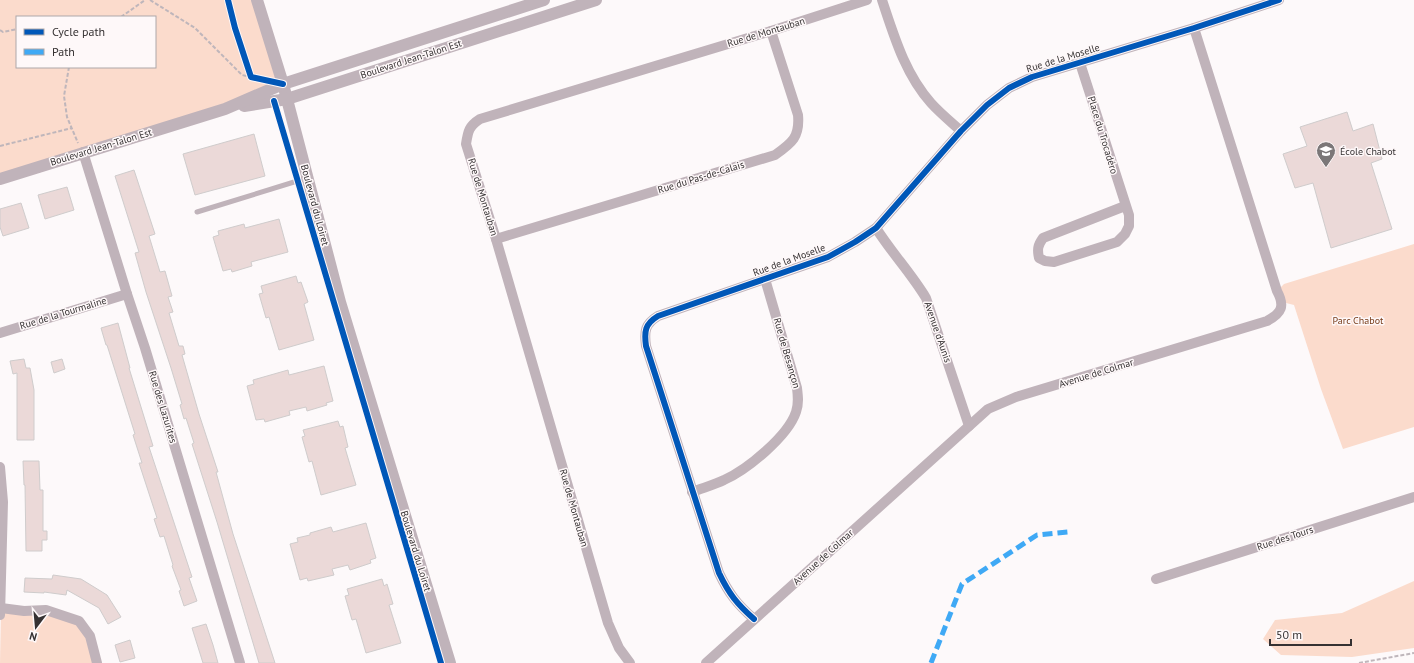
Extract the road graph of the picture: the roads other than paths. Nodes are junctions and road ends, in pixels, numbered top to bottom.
1 (257, 0) edge
2 (544, 0) edge
3 (596, 0) edge
4 (867, 0) edge
5 (882, 0) edge
6 (1279, 0) edge
7 (1194, 28) junction
8 (771, 31) junction
9 (1080, 63) junction
10 (283, 84) junction
11 (287, 99) junction
12 (225, 109) junction
13 (960, 131) junction
14 (83, 152) junction
15 (307, 178) junction
16 (0, 179) edge
17 (1125, 206) junction
18 (197, 212) dead end
19 (876, 228) junction
20 (496, 239) junction
21 (765, 279) junction
22 (127, 294) junction
23 (0, 333) edge
24 (969, 426) junction
25 (0, 467) edge
26 (692, 492) junction
27 (1414, 497) edge
28 (1156, 579) dead end
29 (1, 611) edge
30 (754, 619) junction
31 (97, 663) edge
32 (240, 663) edge
33 (450, 663) edge
34 (630, 663) edge
35 (706, 663) edge

1 - 10 street, Boulevard du Loiret
2 - 10 street, Boulevard Jean-Talon Est
3 - 11 street, Boulevard Jean-Talon Est
4 - 8 street, Rue de Montauban
5 - 13 street
6 - 7 street, Rue de la Moselle
7 - 9 street, Rue de la Moselle
7 - 24 street, Avenue de Colmar
8 - 20 street, Rue du Pas-de-Calais
8 - 20 street, Rue de Montauban
9 - 13 street, Rue de la Moselle
9 - 17 street, Place du Trocadéro
10 - 11 street, Boulevard du Loiret
10 - 12 street, Boulevard Jean-Talon Est
11 - 12 street, Boulevard Jean-Talon Est
11 - 15 street, Boulevard du Loiret
12 - 14 street, Boulevard Jean-Talon Est
13 - 19 street, Rue de la Moselle
14 - 16 street, Boulevard Jean-Talon Est
14 - 22 street, Rue des Lazurites
15 - 18 lane
15 - 33 street, Boulevard du Loiret
17 - 17 street, Place du Trocadéro
19 - 21 street, Rue de la Moselle
19 - 24 street, Avenue d'Aunis
20 - 34 street, Rue de Montauban
21 - 26 street, Rue de Besançon
21 - 26 street, Rue de la Moselle
22 - 23 street, Rue de la Tourmaline
22 - 32 street, Rue des Lazurites
24 - 30 street, Avenue de Colmar
25 - 29 street
26 - 30 street, Rue de la Moselle
27 - 28 street, Rue des Tours
29 - 31 street
30 - 35 street, Avenue de Colmar

